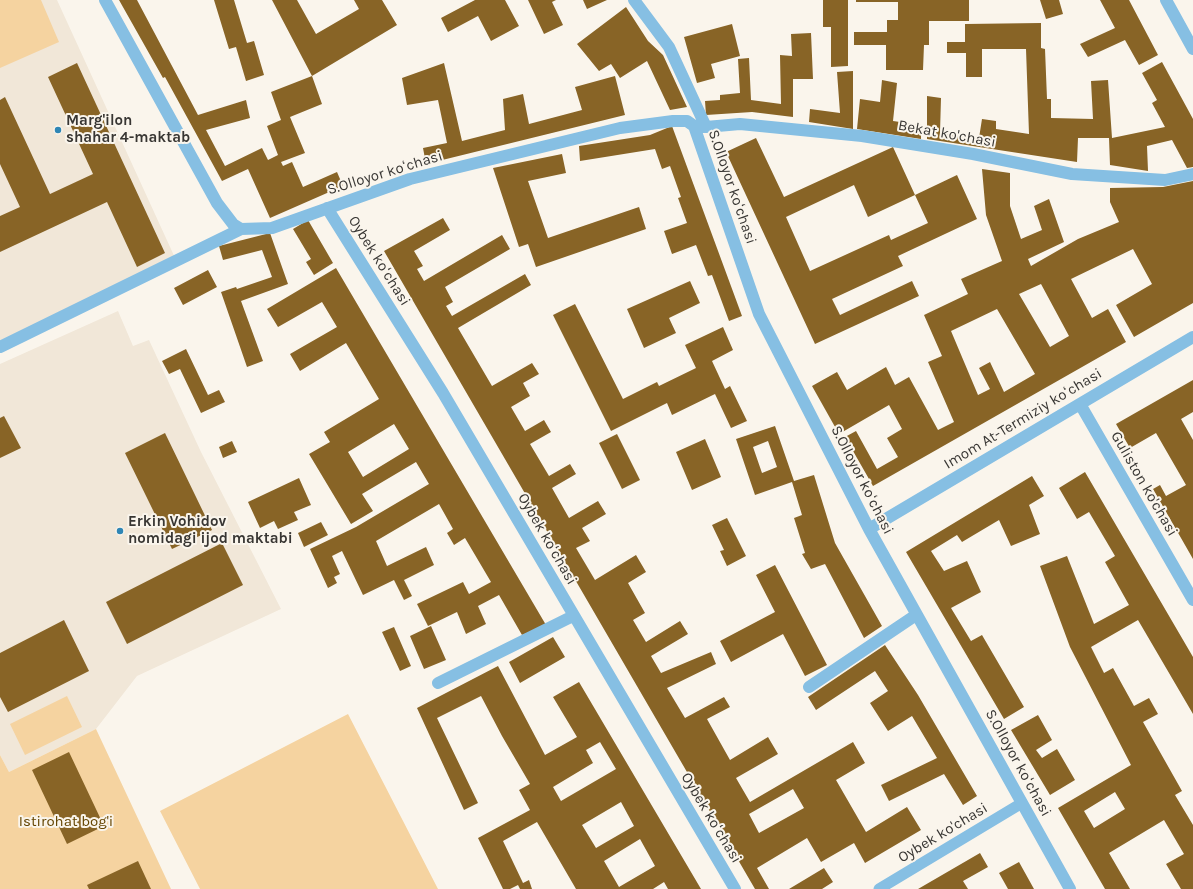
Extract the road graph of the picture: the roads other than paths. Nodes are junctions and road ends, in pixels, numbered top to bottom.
1 (105, 0) edge
2 (634, 0) edge
3 (1166, 0) edge
4 (1193, 49) edge
5 (700, 127) junction
6 (1193, 174) edge
7 (327, 208) junction
8 (241, 229) junction
9 (1193, 337) edge
10 (0, 347) edge
11 (1080, 404) junction
12 (869, 529) junction
13 (1193, 600) edge
14 (916, 615) junction
15 (573, 616) junction
16 (438, 683) dead end
17 (809, 688) dead end
18 (1022, 803) junction
19 (735, 889) edge
20 (879, 889) edge
21 (1070, 889) edge

1 - 8 street
2 - 5 street
3 - 4 street
5 - 6 street, Bekat ko'chasi
5 - 7 street, S.Olloyor koʻchasi
5 - 12 street, S.Olloyor koʻchasi
7 - 8 street, S.Olloyor koʻchasi
7 - 15 street, Oybek koʻchasi
8 - 10 street
9 - 11 street, Imom At-Termiziy koʻchasi
11 - 12 street, Imom At-Termiziy koʻchasi
11 - 13 street, Guliston ko'chasi
12 - 14 street, S.Olloyor koʻchasi
14 - 17 street
14 - 18 street, S.Olloyor koʻchasi
15 - 16 street
15 - 19 street, Oybek koʻchasi
18 - 20 lane, Oybek ko'chasi
18 - 21 street, S.Olloyor koʻchasi

